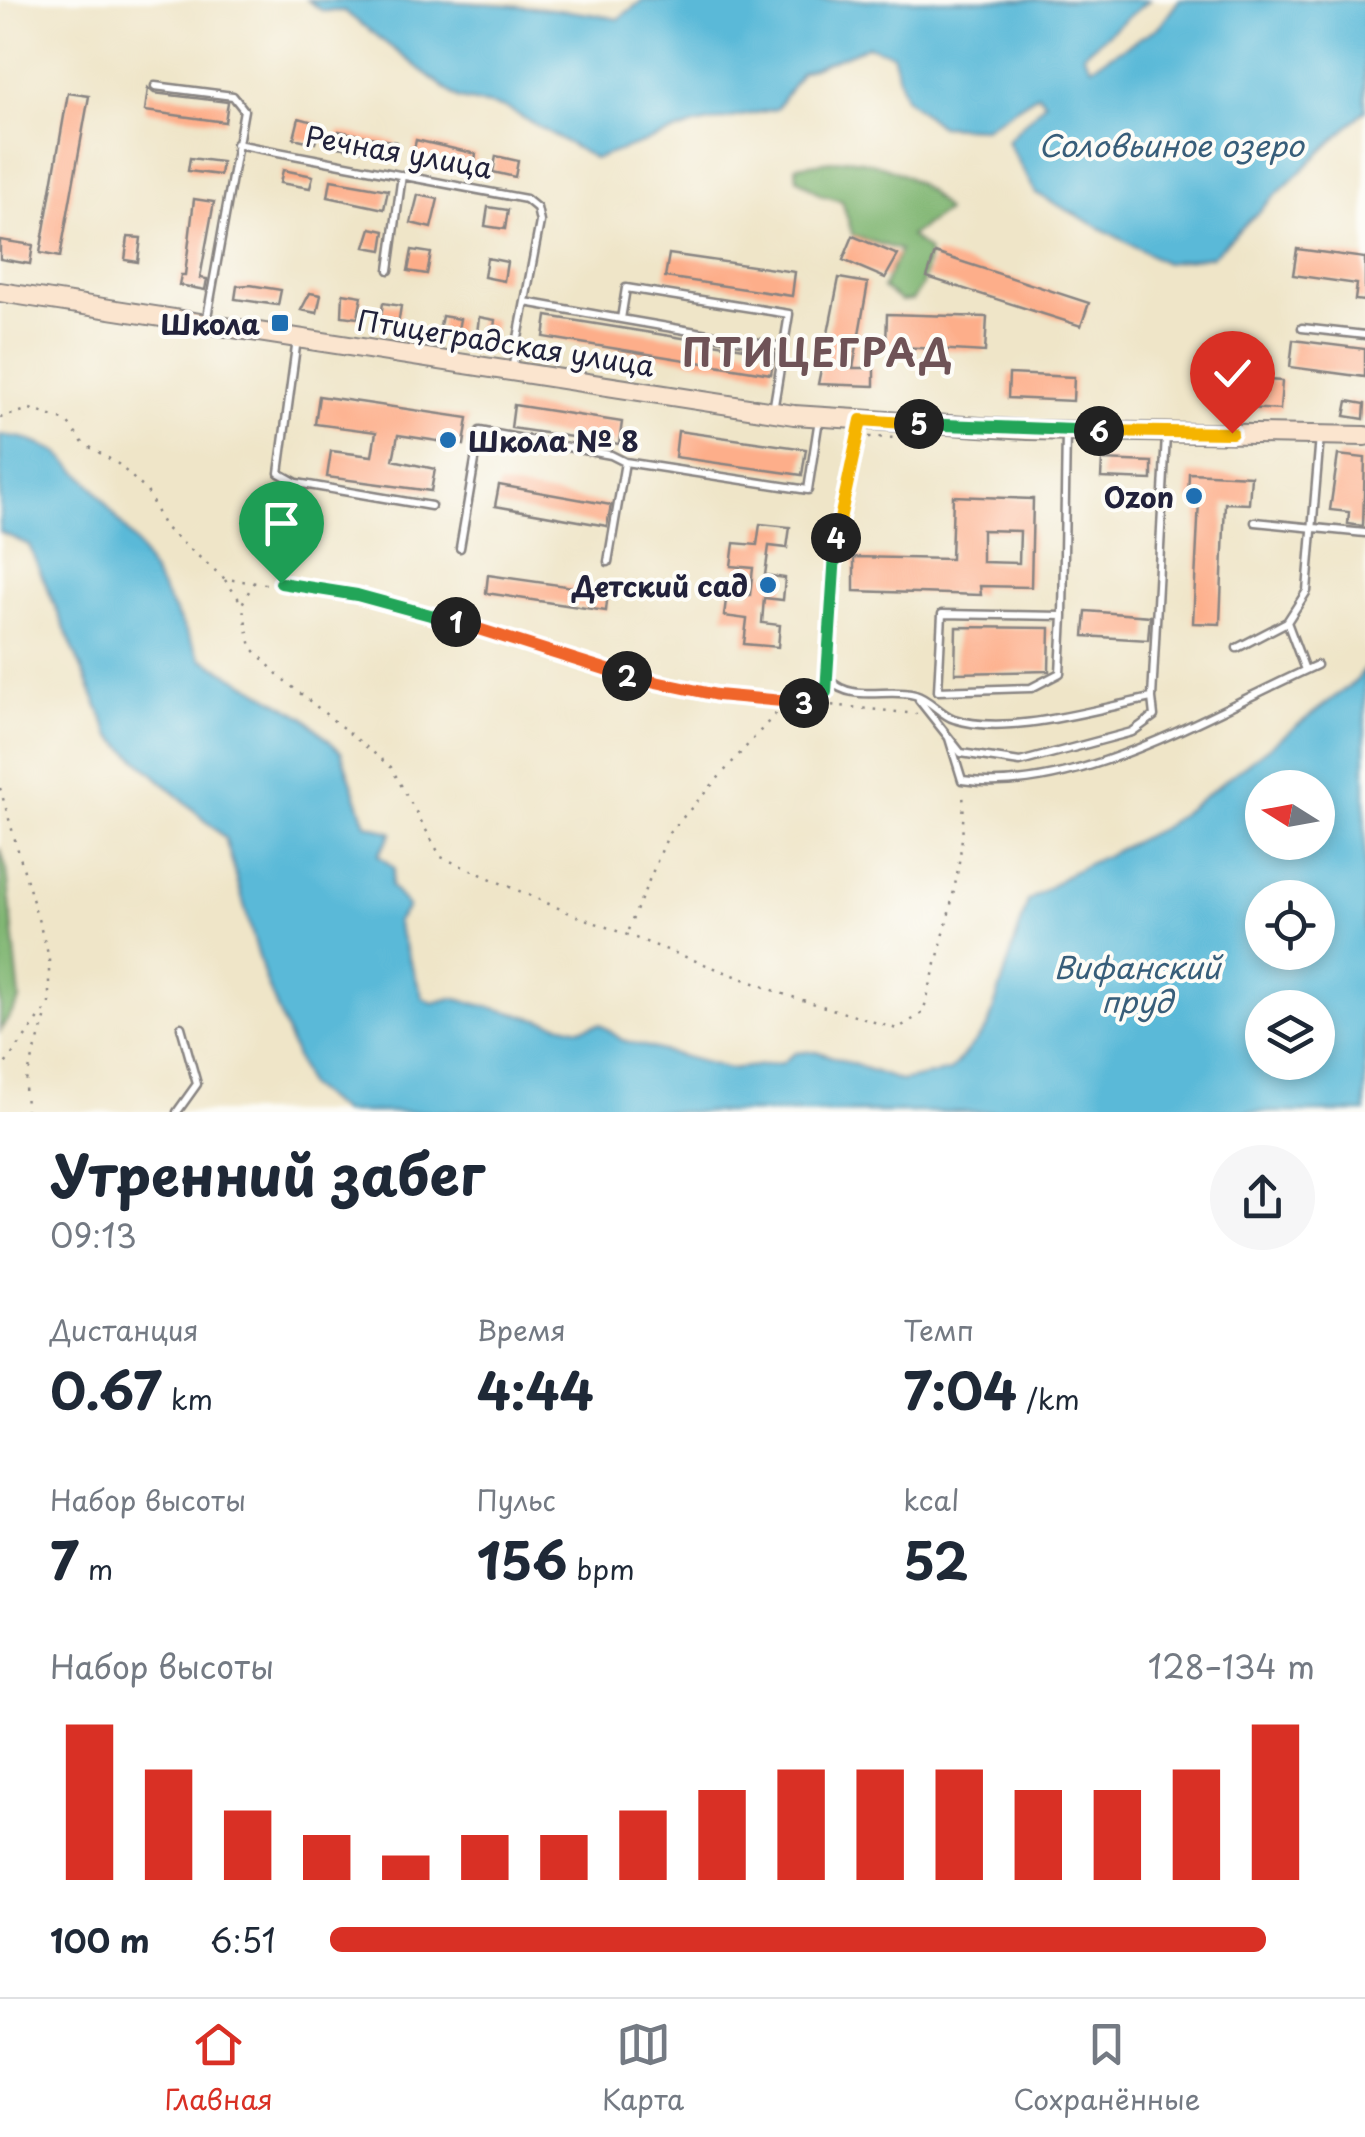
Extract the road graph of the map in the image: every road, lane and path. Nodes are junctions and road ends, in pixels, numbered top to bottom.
1 (154, 86) dead end
2 (236, 144) junction
3 (402, 175) junction
4 (389, 270) dead end
5 (0, 292) edge
6 (525, 302) junction
7 (620, 319) junction
8 (206, 324) junction
9 (1302, 328) dead end
10 (1365, 336) edge
11 (297, 338) junction
12 (784, 347) junction
13 (512, 371) junction
14 (773, 412) junction
15 (0, 418) edge
16 (819, 418) junction
17 (861, 420) junction
18 (1066, 430) junction
19 (1166, 432) junction
20 (1320, 434) junction
21 (1365, 436) edge
22 (625, 462) junction
23 (431, 506) dead end
24 (1256, 522) dead end
25 (1315, 527) junction
26 (1365, 533) edge
27 (460, 548) dead end
28 (608, 562) dead end
29 (224, 579) junction
30 (254, 582) junction
31 (242, 604) junction
32 (1063, 616) junction
33 (1287, 622) junction
34 (1236, 648) dead end
35 (1317, 665) dead end
36 (1305, 670) junction
37 (828, 679) junction
38 (916, 695) junction
39 (1152, 698) junction
40 (786, 702) junction
41 (809, 703) junction
42 (933, 718) junction
43 (949, 738) junction
44 (962, 780) junction
45 (0, 788) edge
46 (627, 933) junction
47 (49, 1006) junction
48 (181, 1026) dead end
49 (0, 1071) edge
50 (26, 1112) edge
51 (177, 1112) edge

1 - 2 lane
2 - 3 lane, Речная улица
2 - 8 lane
3 - 4 lane
3 - 6 lane, Речная улица
5 - 8 street, Птицеградская улица
6 - 7 lane
6 - 13 lane
7 - 12 lane
7 - 12 lane
8 - 11 street, Птицеградская улица
9 - 10 lane
11 - 13 street, Птицеградская улица
11 - 23 lane
12 - 14 lane
13 - 14 street, Птицеградская улица
14 - 16 street, Птицеградская улица
15 - 29 path
16 - 17 street, Птицеградская улица
16 - 22 lane
17 - 18 street, Птицеградская улица
17 - 37 lane
18 - 19 street, Птицеградская улица
18 - 32 lane
19 - 20 street, Птицеградская улица
19 - 39 lane
20 - 21 street, Птицеградская улица
20 - 25 lane
22 - 27 lane
22 - 28 lane
24 - 25 lane
25 - 26 lane
25 - 33 lane
29 - 30 path
29 - 31 path
30 - 31 path
30 - 40 path
31 - 46 path
32 - 32 lane
33 - 34 lane
33 - 36 lane
35 - 36 lane
36 - 44 lane
37 - 38 lane
37 - 41 path
38 - 39 lane
38 - 42 lane
39 - 43 lane
40 - 41 path
40 - 46 path
41 - 42 path
42 - 43 lane
43 - 44 lane
44 - 46 path
45 - 47 path
47 - 49 path
47 - 50 path
48 - 51 lane

